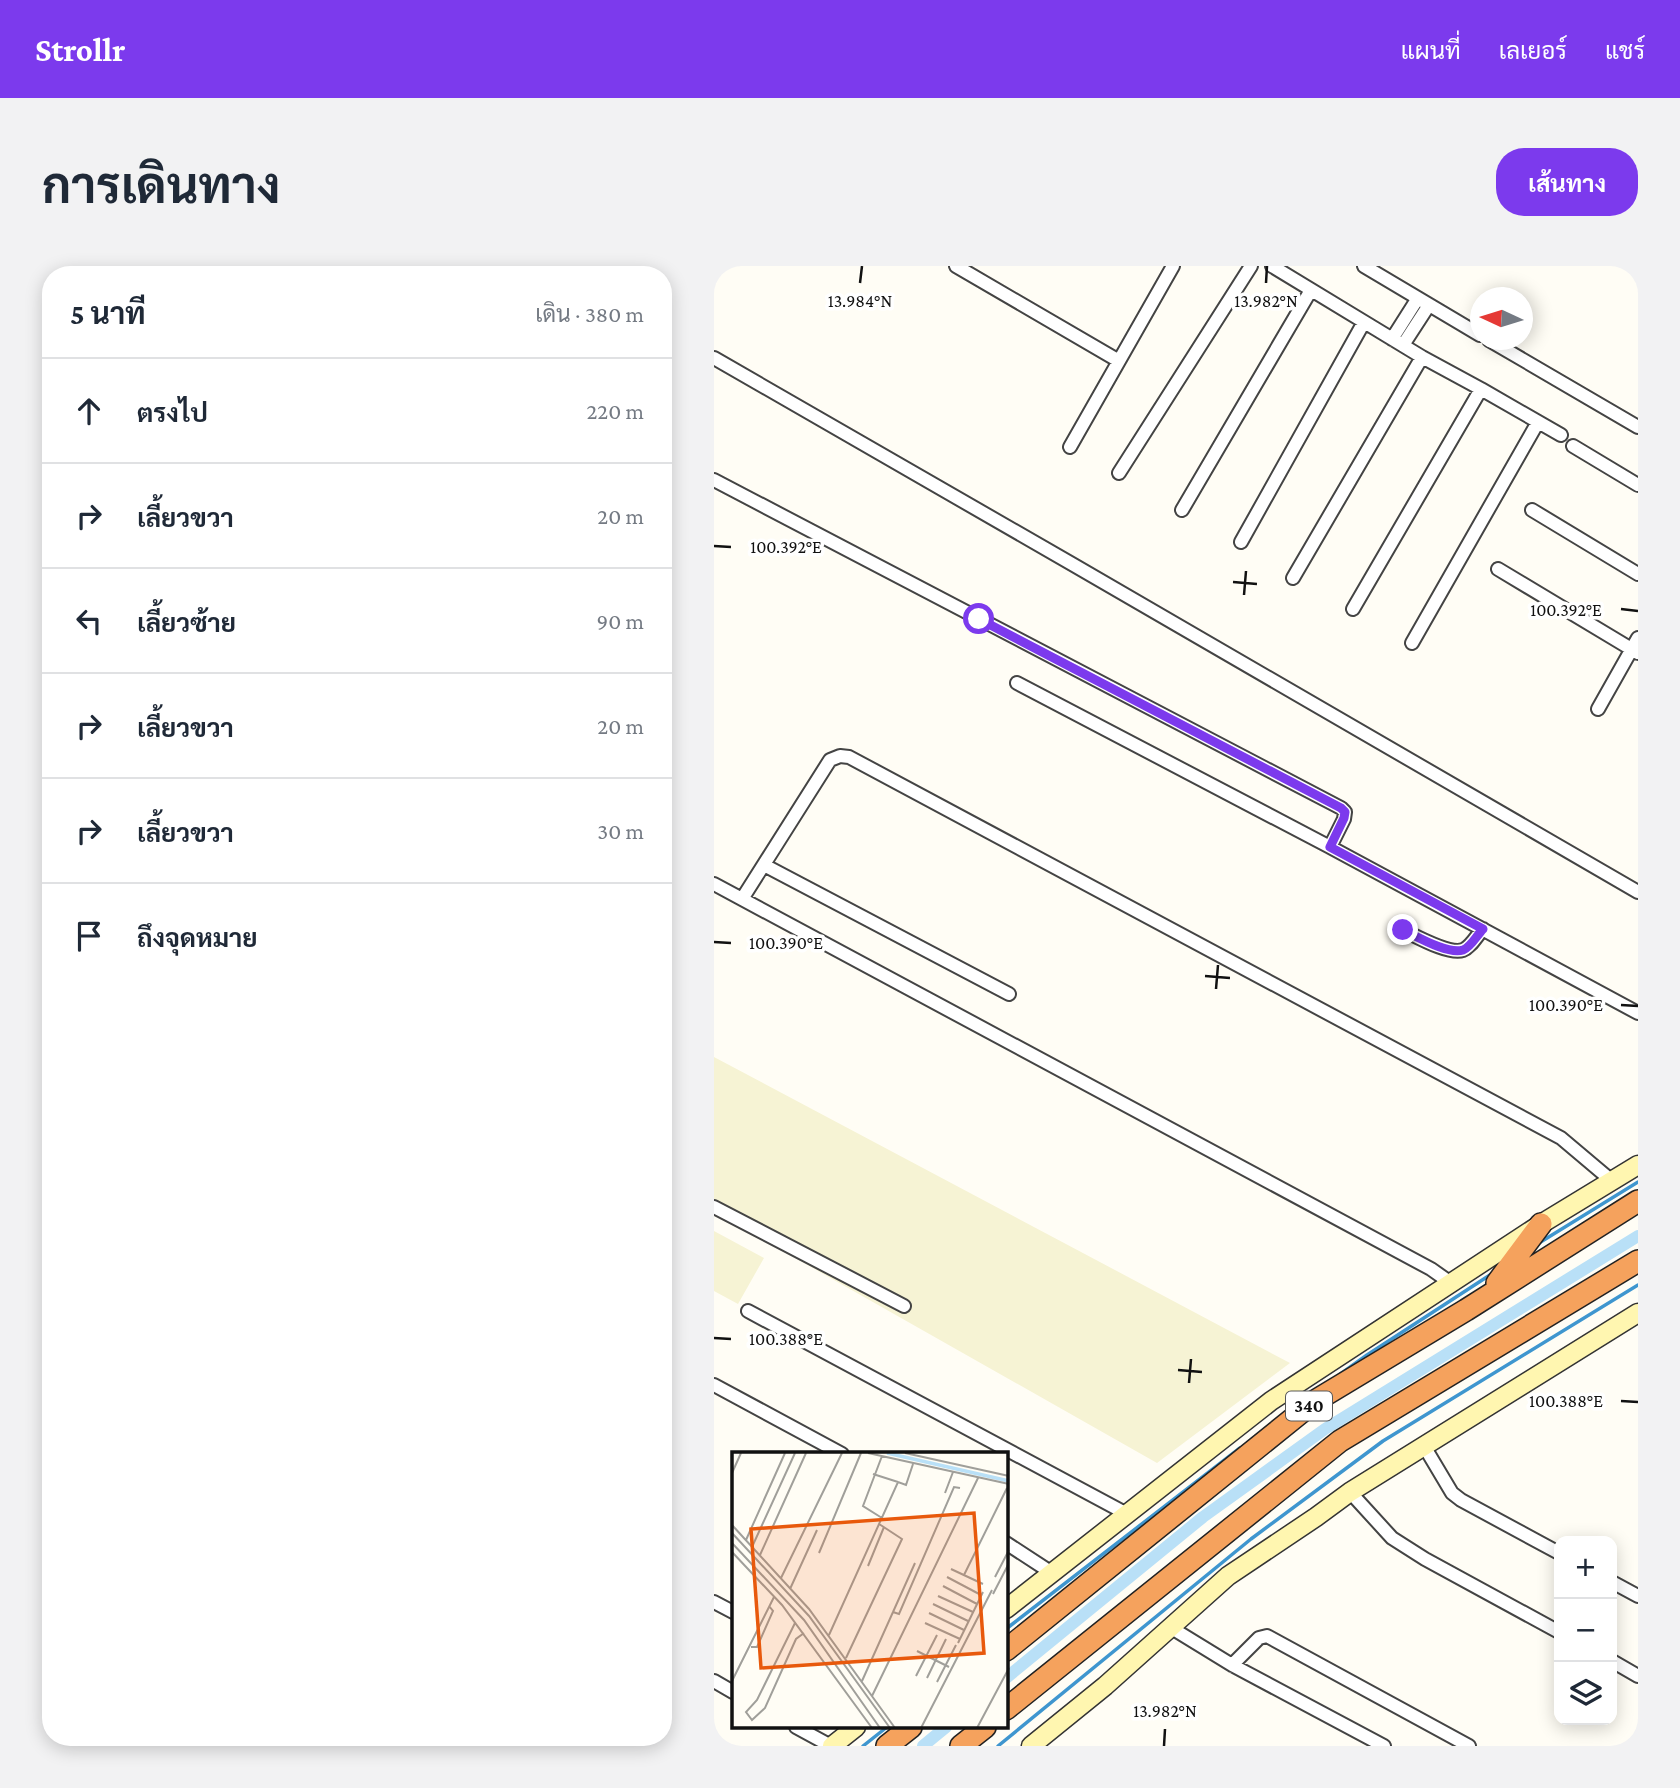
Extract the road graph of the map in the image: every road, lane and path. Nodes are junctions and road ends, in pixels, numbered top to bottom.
1 (956, 266) edge
2 (1173, 266) edge
3 (1251, 266) edge
4 (1272, 266) edge
5 (1364, 266) edge
6 (1311, 290) junction
7 (1423, 302) junction
8 (1364, 322) junction
9 (1470, 329) edge
10 (1397, 342) junction
11 (1506, 350) edge
12 (1422, 357) junction
13 (714, 358) edge
14 (1119, 361) junction
15 (1481, 388) junction
16 (1538, 422) junction
17 (1638, 427) edge
18 (1562, 435) dead end
19 (1573, 446) dead end
20 (1070, 447) dead end
21 (1119, 473) dead end
22 (714, 480) edge
23 (1638, 485) edge
24 (1182, 510) dead end
25 (1532, 510) dead end
26 (1241, 542) dead end
27 (1498, 569) dead end
28 (1638, 574) edge
29 (1293, 578) dead end
30 (1353, 609) dead end
31 (1412, 643) dead end
32 (1636, 646) edge
33 (1017, 683) dead end
34 (1598, 709) dead end
35 (1330, 847) junction
36 (764, 865) junction
37 (714, 884) edge
38 (1638, 892) edge
39 (742, 899) junction
40 (1483, 929) junction
41 (1403, 930) dead end
42 (1009, 994) dead end
43 (1638, 1013) edge
44 (1638, 1165) edge
45 (1612, 1181) junction
46 (1638, 1200) edge
47 (714, 1207) edge
48 (1541, 1224) junction
49 (1638, 1261) edge
50 (1448, 1281) dead end
51 (1490, 1293) junction
52 (904, 1306) dead end
53 (748, 1311) dead end
54 (1638, 1313) edge
55 (714, 1385) edge
56 (1424, 1446) junction
57 (838, 1452) edge
58 (1350, 1492) junction
59 (1127, 1514) junction
60 (1008, 1544) edge
61 (1554, 1550) edge
62 (1052, 1573) junction
63 (1617, 1585) edge
64 (1638, 1596) edge
65 (714, 1602) edge
66 (1008, 1607) edge
67 (732, 1611) edge
68 (1170, 1627) junction
69 (1554, 1629) edge
70 (1008, 1648) edge
71 (1614, 1662) edge
72 (1232, 1665) junction
73 (1638, 1675) edge
74 (714, 1681) edge
75 (732, 1691) edge
76 (1008, 1707) edge
77 (798, 1728) edge
78 (855, 1728) edge
79 (910, 1728) edge
80 (984, 1728) edge
81 (831, 1746) edge
82 (887, 1746) edge
83 (961, 1746) edge
84 (1031, 1746) edge
85 (1384, 1746) edge
86 (1469, 1746) edge

1 - 14 street
2 - 14 street
3 - 21 street
4 - 6 street
5 - 7 street
6 - 8 street
6 - 24 street
7 - 9 street
7 - 10 street
8 - 10 street
8 - 26 street
10 - 12 street
11 - 17 street
12 - 15 street
12 - 29 street
13 - 38 street
14 - 20 street
15 - 16 street
15 - 30 street
16 - 18 street
16 - 31 street
19 - 23 street
22 - 35 street
25 - 28 street
27 - 32 street
32 - 34 street
33 - 35 street
35 - 40 street
36 - 39 street
36 - 42 street
36 - 45 street
37 - 39 street
39 - 50 street
40 - 41 street
40 - 43 street
44 - 45 main road, 340
45 - 48 main road, 340
46 - 51 highway, 340
47 - 52 street
48 - 51 highway
48 - 59 main road, 340
49 - 76 highway, 340
51 - 70 highway, 340
53 - 59 street
54 - 56 main road
55 - 57 street
56 - 58 main road
56 - 61 street
58 - 68 main road
58 - 69 street
59 - 62 main road, 340
60 - 62 street
62 - 66 main road, 340
63 - 64 street
65 - 67 street
68 - 72 street
68 - 84 main road
71 - 73 street
72 - 85 street
72 - 86 street
74 - 75 street
77 - 81 street
78 - 81 main road
79 - 82 highway
80 - 83 highway

